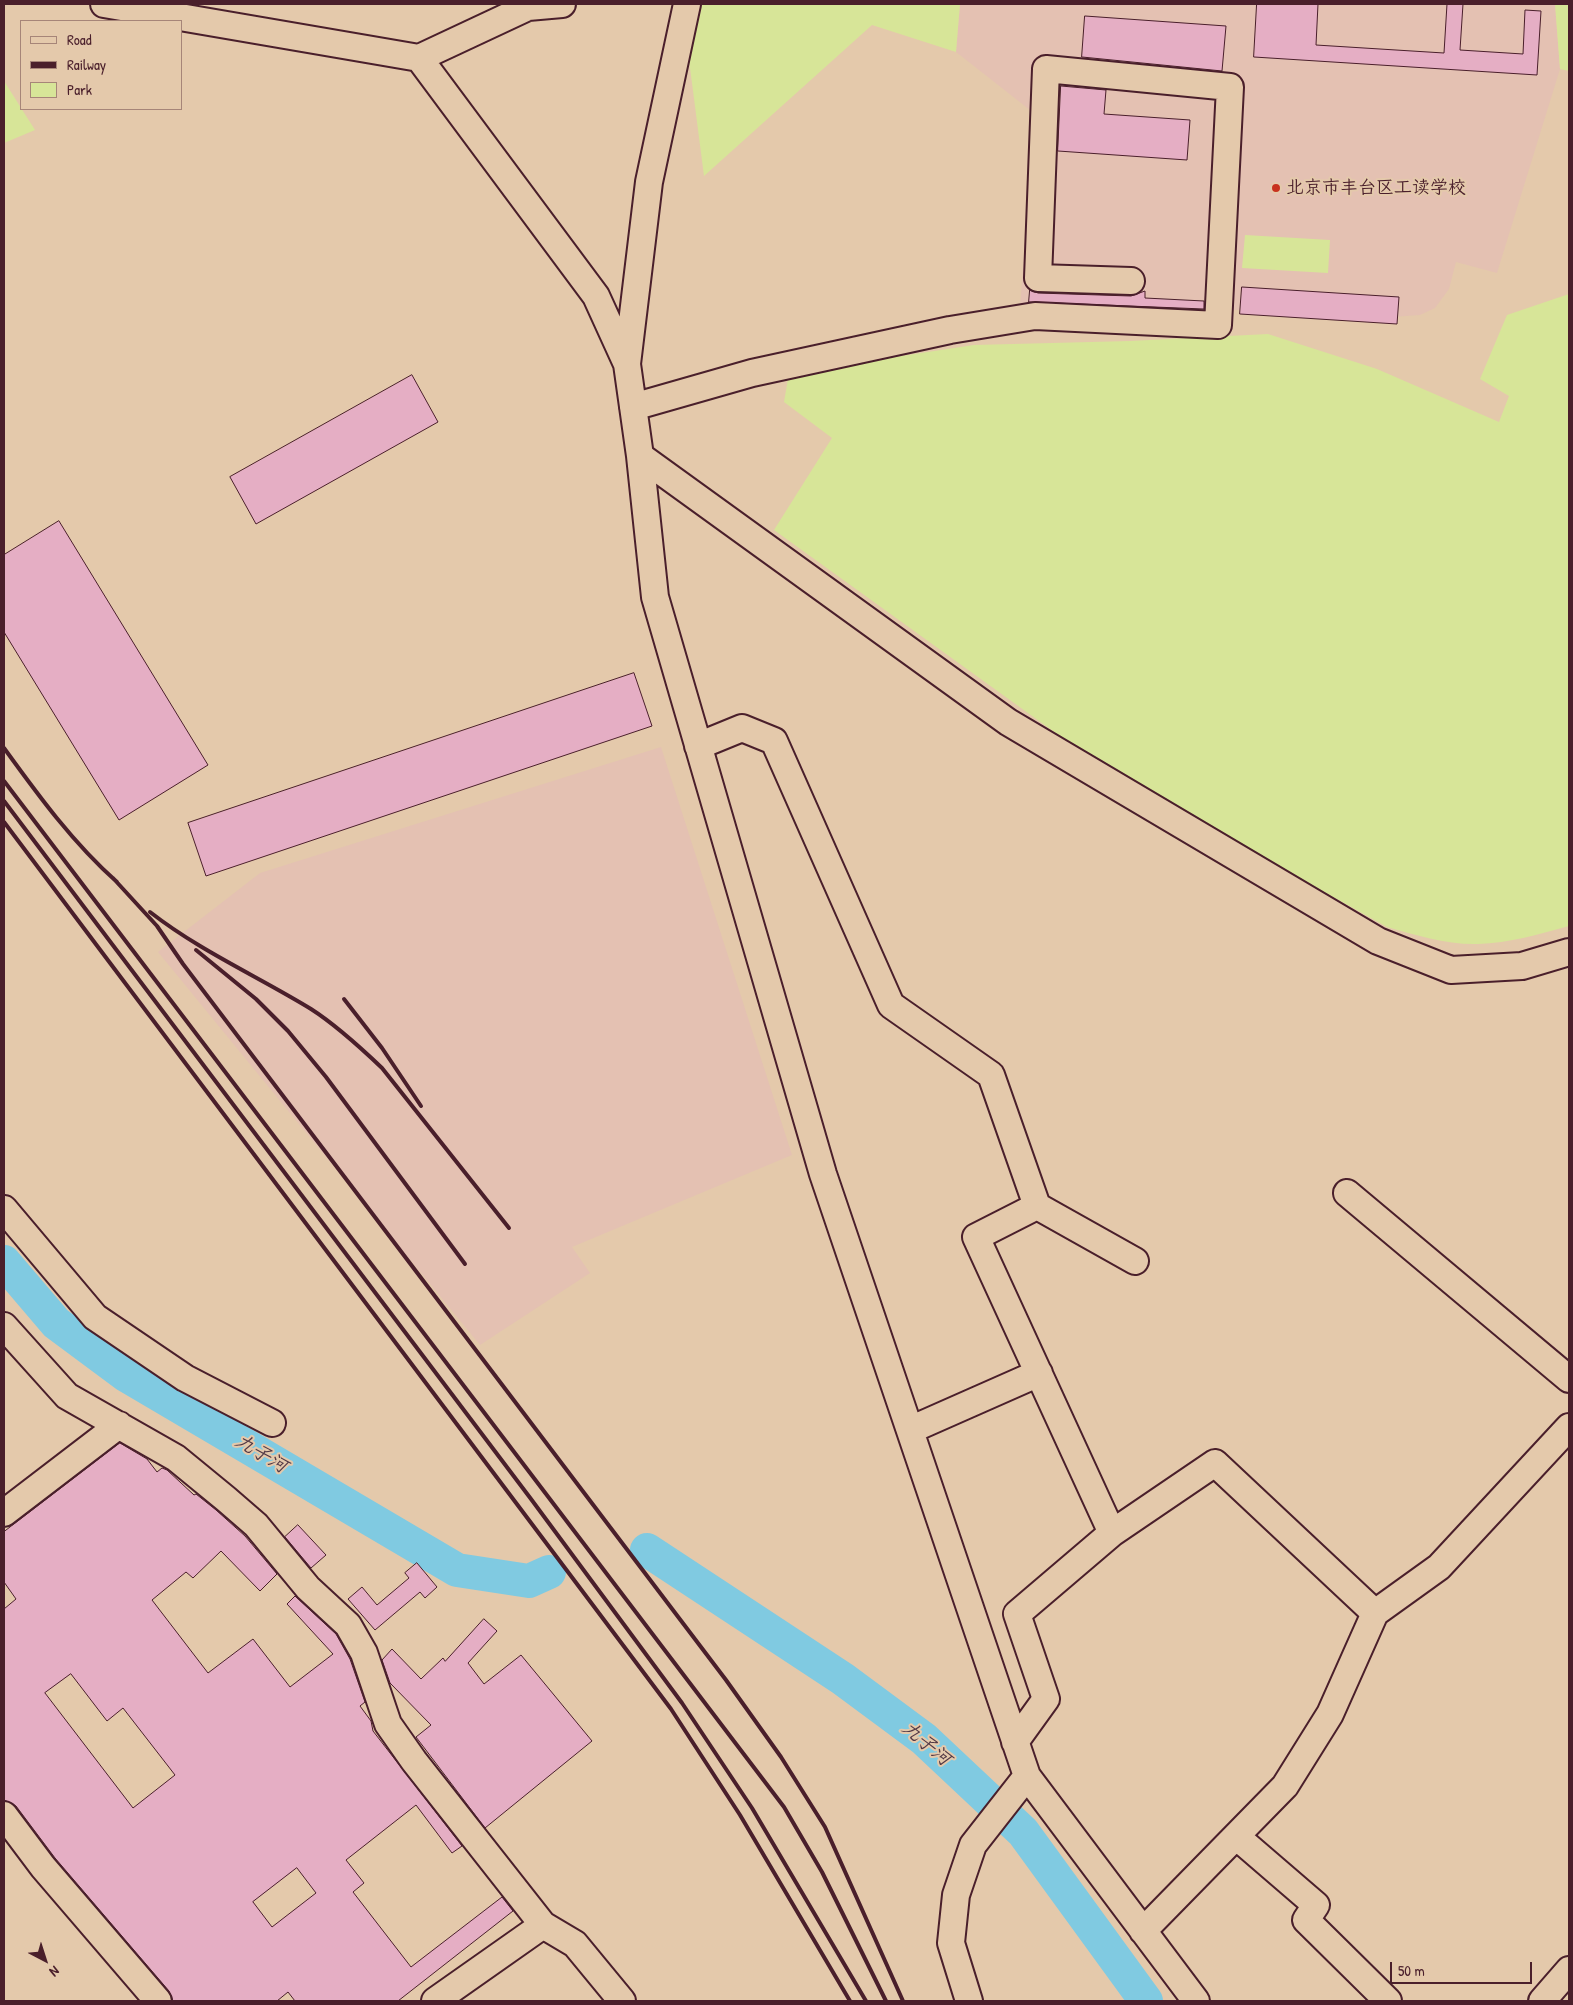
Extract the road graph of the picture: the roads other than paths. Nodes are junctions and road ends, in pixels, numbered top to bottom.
1 (104, 4) edge
2 (562, 4) edge
3 (687, 4) edge
4 (419, 58) junction
5 (1131, 281) dead end
6 (627, 364) junction
7 (633, 407) junction
8 (640, 456) junction
9 (698, 746) junction
10 (1569, 952) edge
11 (1347, 1193) dead end
12 (1037, 1206) junction
13 (4, 1208) edge
14 (1135, 1261) dead end
15 (4, 1326) edge
16 (1039, 1373) junction
17 (1569, 1379) edge
18 (272, 1423) dead end
19 (119, 1425) junction
20 (1569, 1427) edge
21 (910, 1430) junction
22 (4, 1513) edge
23 (1112, 1533) junction
24 (1376, 1613) junction
25 (1015, 1742) junction
26 (1026, 1777) junction
27 (4, 1815) edge
28 (1237, 1837) junction
29 (543, 1925) junction
30 (1143, 1931) junction
31 (1569, 1970) edge
32 (158, 2001) edge
33 (435, 2001) edge
34 (622, 2001) edge
35 (969, 2001) edge
36 (1196, 2001) edge
37 (1388, 2001) edge
38 (1542, 2001) edge

1 - 4 street
2 - 4 street
3 - 6 street
4 - 6 street
5 - 7 street
6 - 7 street
7 - 8 street
8 - 9 street
8 - 10 street
9 - 12 street
9 - 21 street
11 - 17 street
12 - 14 street
12 - 16 street
13 - 18 street
15 - 19 street
16 - 21 street
16 - 23 street
19 - 22 street
19 - 29 street
20 - 24 street
21 - 25 street
23 - 24 street
23 - 25 street
24 - 28 street
25 - 26 street
26 - 30 street
26 - 35 street
27 - 32 street
28 - 30 street
28 - 37 street
29 - 33 street
29 - 34 street
30 - 36 street
31 - 38 street

